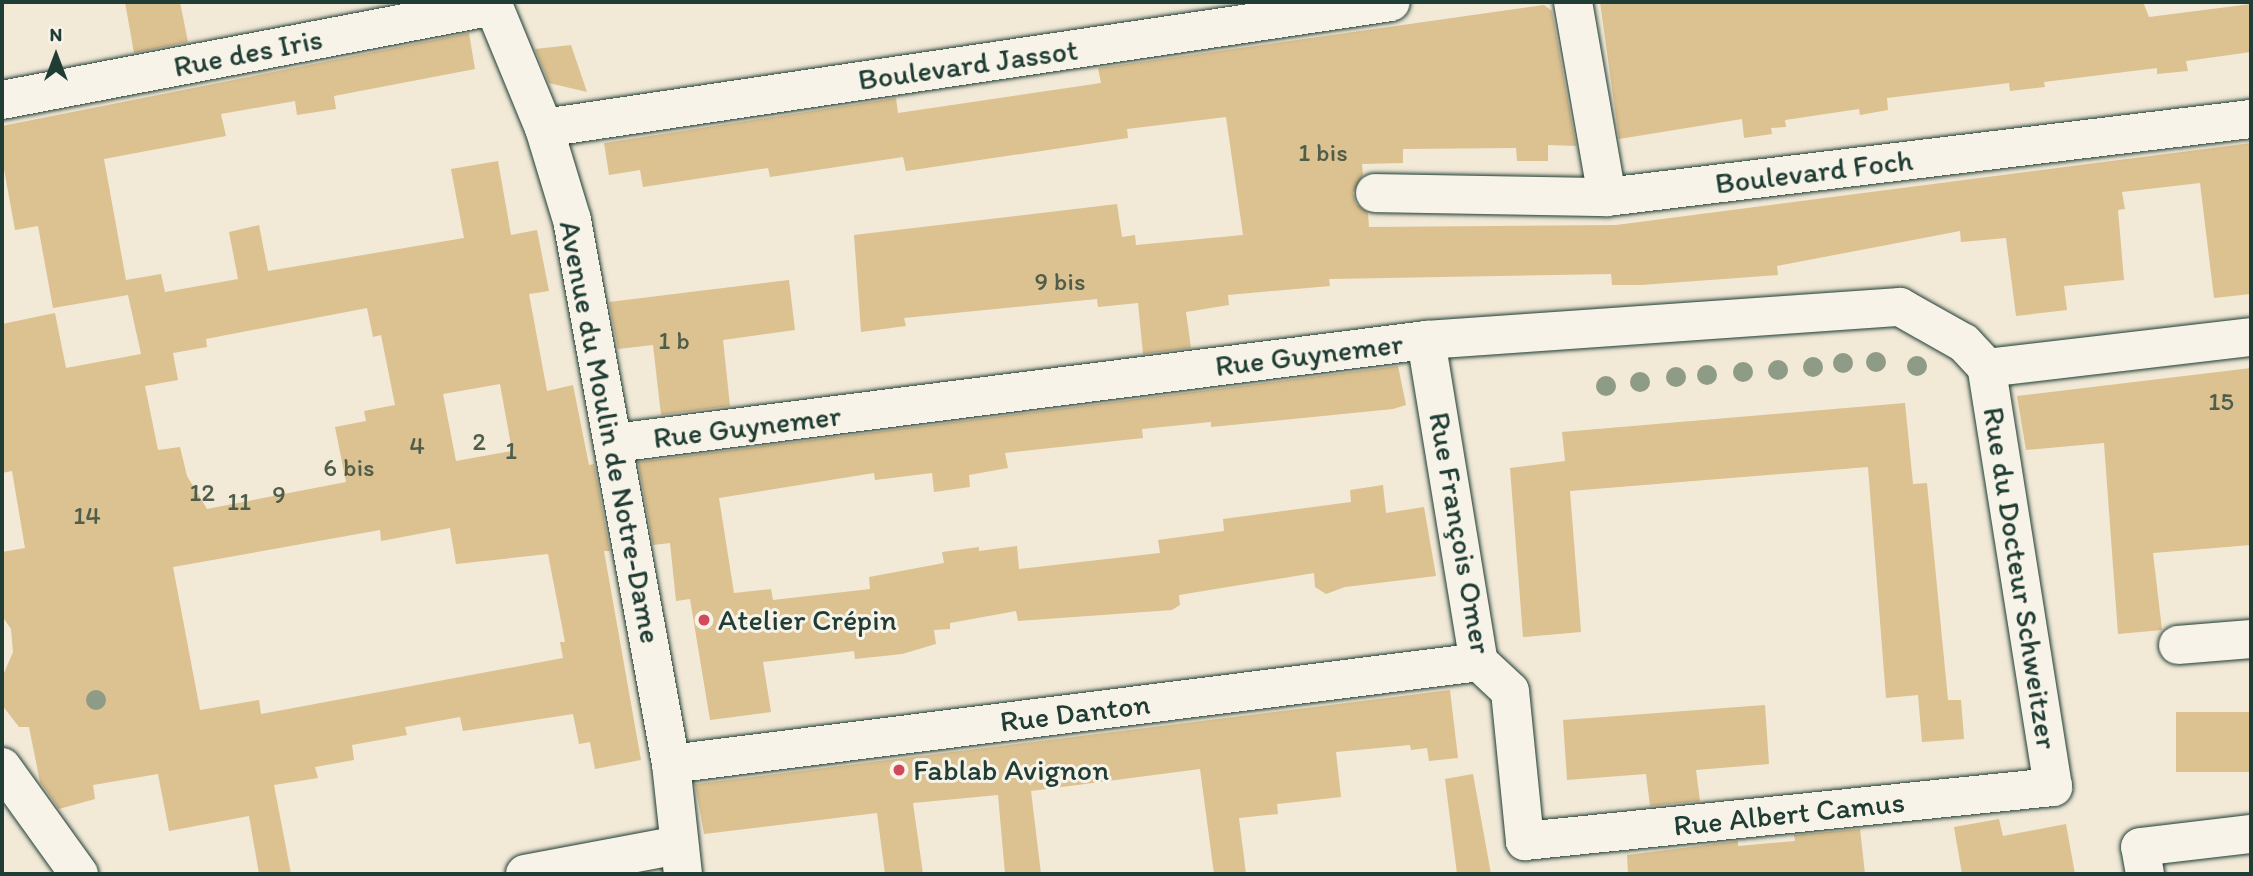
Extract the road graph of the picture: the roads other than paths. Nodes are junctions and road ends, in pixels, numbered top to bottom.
1 (1391, 2) edge
2 (1573, 2) edge
3 (493, 4) edge
4 (2, 100) edge
5 (2251, 119) edge
6 (544, 128) junction
7 (1374, 193) dead end
8 (1607, 197) junction
9 (2251, 337) edge
10 (1426, 340) junction
11 (1987, 368) junction
12 (615, 443) junction
13 (2251, 639) edge
14 (2178, 645) dead end
15 (1479, 662) junction
16 (671, 764) junction
17 (2, 767) edge
18 (2053, 787) joint
19 (2251, 834) edge
20 (1525, 841) joint
21 (681, 860) edge
22 (79, 874) edge
23 (525, 874) edge
24 (2145, 874) edge

1 - 6 street, Boulevard Jassot
2 - 8 street
3 - 4 street, Rue des Iris
3 - 6 street, Avenue du Moulin de Notre-Dame
5 - 8 street, Boulevard Foch
6 - 12 street, Avenue du Moulin de Notre-Dame
7 - 8 street, Boulevard Foch
9 - 11 street
10 - 11 street, Rue Guynemer
10 - 12 street, Rue Guynemer
10 - 15 street, Rue François Omer
11 - 18 street, Rue du Docteur Schweitzer
12 - 16 street, Avenue du Moulin de Notre-Dame
13 - 14 street
15 - 16 street, Rue Danton
15 - 20 street, Rue François Omer
16 - 21 street, Avenue du Moulin de Notre-Dame
17 - 22 street
18 - 20 street, Rue Albert Camus
19 - 24 street
21 - 23 street

